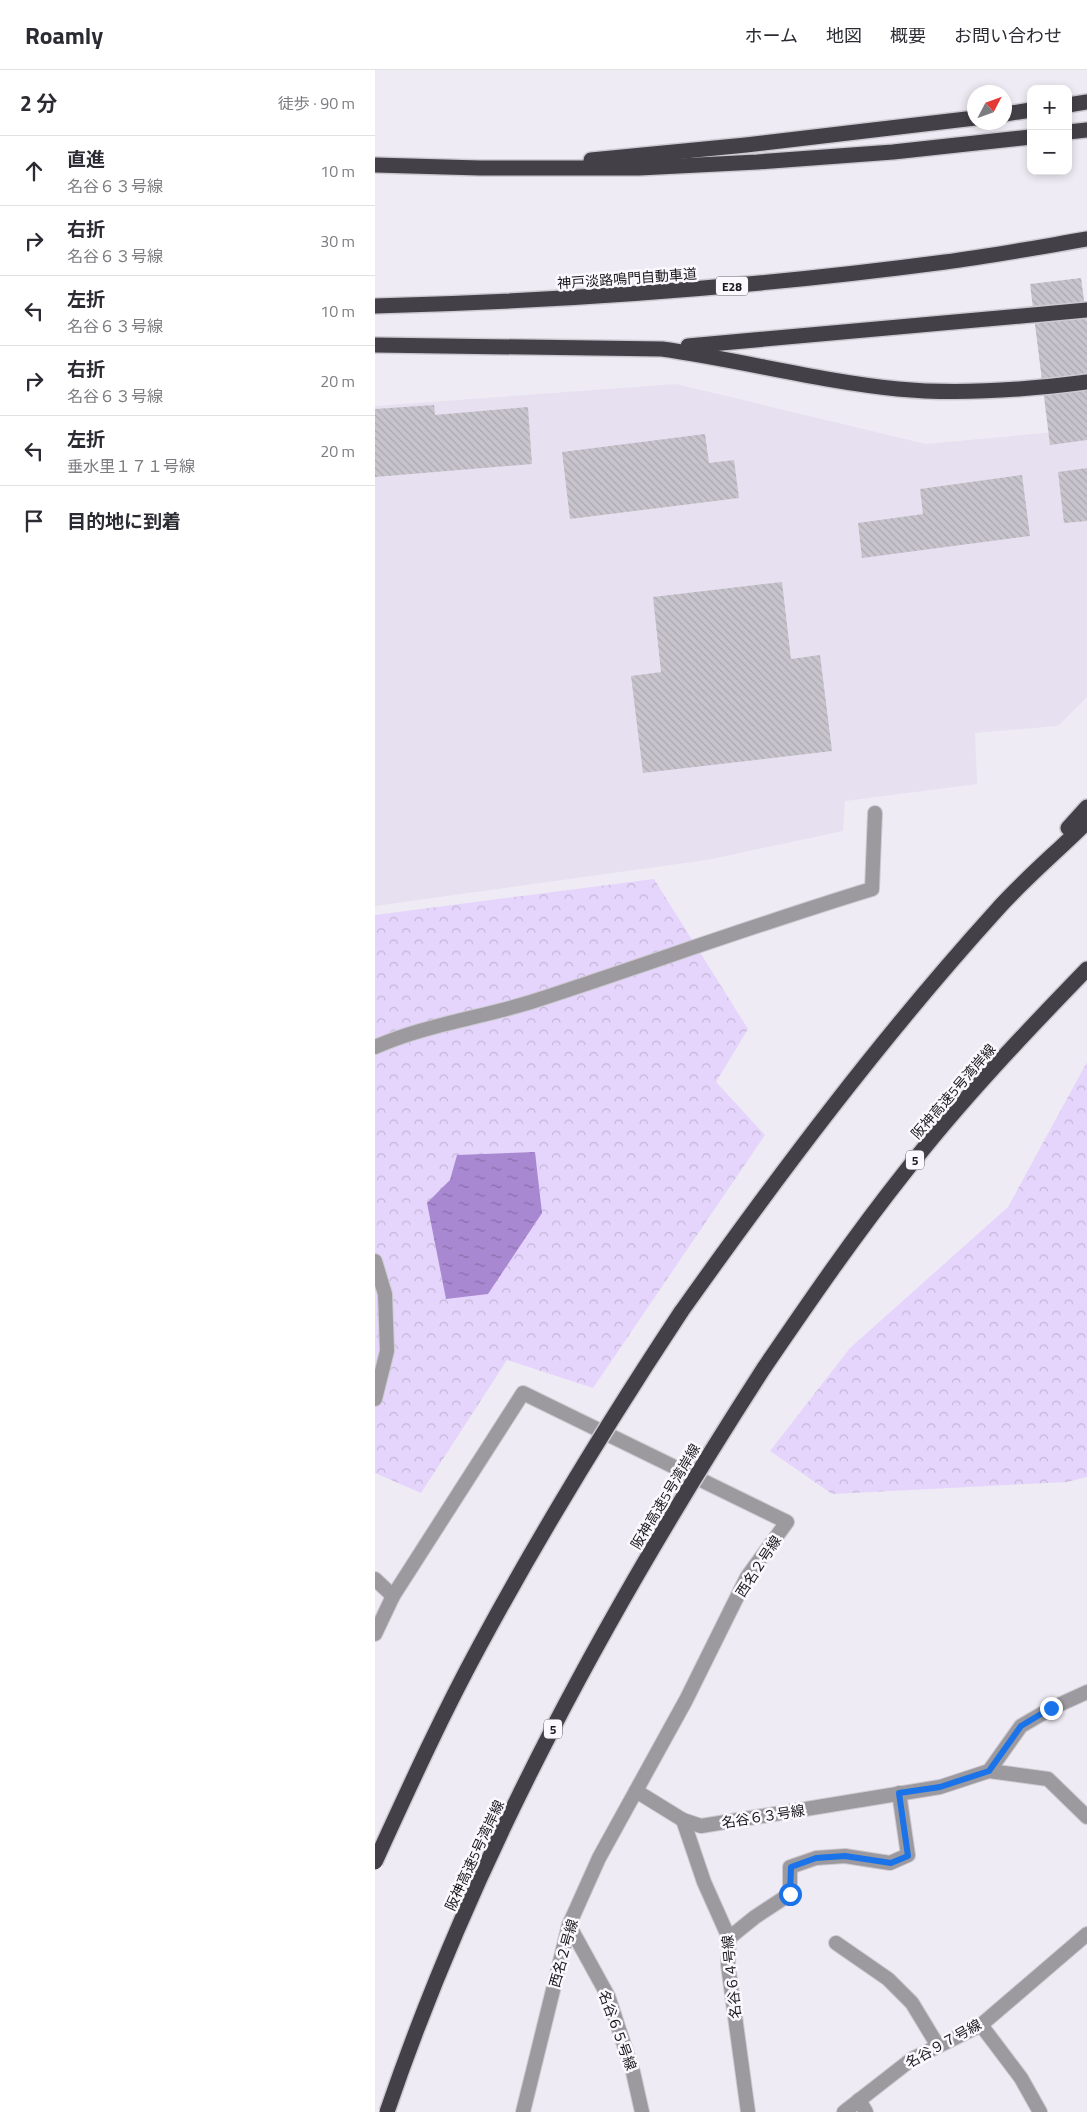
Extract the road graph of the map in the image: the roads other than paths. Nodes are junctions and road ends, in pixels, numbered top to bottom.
1 (1087, 102) edge
2 (1072, 104) edge
3 (1027, 111) edge
4 (1012, 113) edge
5 (967, 119) edge
6 (1087, 130) edge
7 (1072, 132) edge
8 (1027, 137) edge
9 (375, 165) edge
10 (480, 168) junction
11 (1087, 239) edge
12 (375, 306) edge
13 (1087, 310) edge
14 (375, 345) edge
15 (662, 348) junction
16 (1087, 382) edge
17 (1087, 807) edge
18 (875, 813) dead end
19 (1087, 822) edge
20 (996, 910) junction
21 (1087, 969) edge
22 (375, 1047) edge
23 (375, 1261) edge
24 (375, 1399) edge
25 (375, 1579) edge
26 (393, 1596) junction
27 (375, 1634) edge
28 (1087, 1692) edge
29 (989, 1771) junction
30 (635, 1791) junction
31 (899, 1793) junction
32 (1087, 1817) edge
33 (683, 1820) junction
34 (375, 1862) edge
35 (569, 1925) junction
36 (1087, 1934) edge
37 (729, 1938) junction
38 (836, 1943) dead end
39 (981, 2025) junction
40 (939, 2046) junction
41 (862, 2106) edge
42 (387, 2112) edge
43 (523, 2112) edge
44 (642, 2112) edge
45 (748, 2112) edge
46 (844, 2112) edge
47 (1041, 2112) edge

1 - 2 highway
3 - 4 highway
5 - 10 highway
6 - 7 highway
8 - 10 highway
9 - 10 highway
11 - 12 highway, 神戸淡路鳴門自動車道 / E28
13 - 15 highway
14 - 15 highway
15 - 16 highway
17 - 20 highway
18 - 22 street
19 - 20 highway
20 - 34 highway, bridge
21 - 42 highway, 阪神高速5号湾岸線 / 5, bridge
23 - 24 street
25 - 26 street
26 - 27 street, 西名２号線
26 - 30 street, 西名２号線
28 - 29 street
29 - 31 street, 名谷６３号線
29 - 32 street
30 - 33 street, 名谷６３号線
30 - 35 street, 西名２号線
31 - 33 street, 名谷６３号線
31 - 37 street
33 - 37 street, 名谷６４号線
35 - 43 street, 西名２号線
35 - 44 street, 名谷６５号線
36 - 39 street, 名谷９７号線
37 - 45 street, 名谷６４号線
38 - 40 street
39 - 40 street, 名谷９７号線
39 - 47 street
40 - 41 street, 名谷９７号線
41 - 46 street, 名谷９７号線

